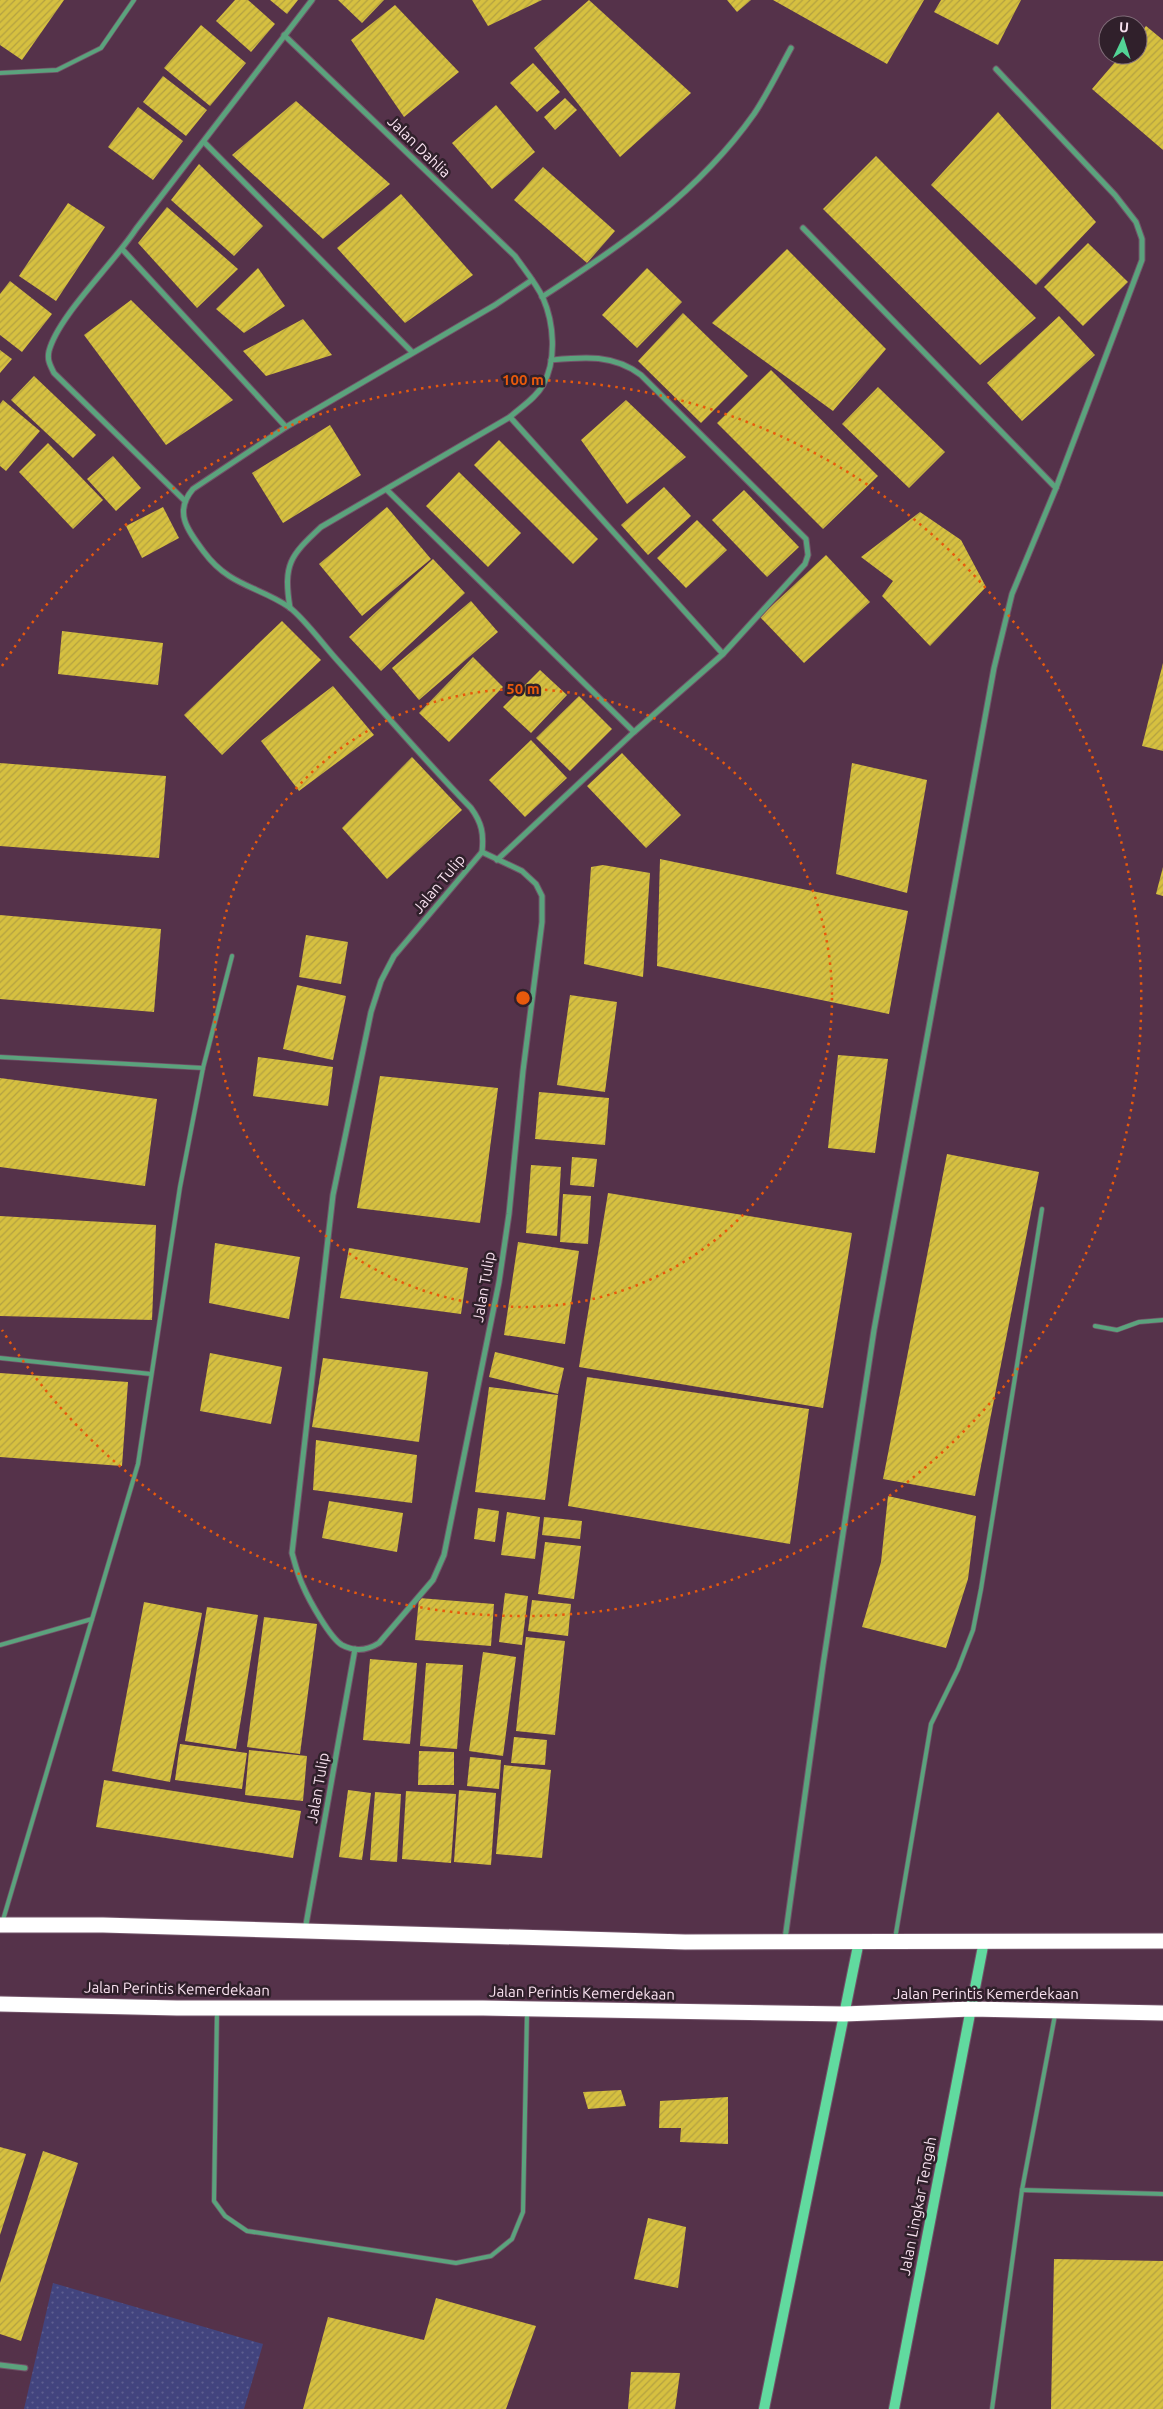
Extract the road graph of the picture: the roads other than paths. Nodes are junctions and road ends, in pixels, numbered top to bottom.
1 (134, 0) edge
2 (312, 0) edge
3 (284, 35) junction
4 (790, 48) dead end
5 (996, 69) dead end
6 (0, 72) edge
7 (204, 142) junction
8 (803, 228) dead end
9 (123, 250) junction
10 (532, 280) junction
11 (542, 297) junction
12 (412, 352) junction
13 (551, 360) junction
14 (510, 417) junction
15 (286, 427) junction
16 (1056, 488) junction
17 (387, 490) junction
18 (184, 500) junction
19 (290, 608) junction
20 (723, 654) junction
21 (634, 732) junction
22 (482, 852) junction
23 (497, 860) junction
24 (232, 956) dead end
25 (0, 1057) edge
26 (203, 1068) junction
27 (1042, 1209) dead end
28 (1163, 1320) edge
29 (1095, 1326) dead end
30 (0, 1358) edge
31 (151, 1374) junction
32 (92, 1619) junction
33 (0, 1645) edge
34 (355, 1650) junction
35 (1, 1925) edge
36 (305, 1930) junction
37 (859, 1941) junction
38 (894, 1941) junction
39 (984, 1941) junction
40 (785, 1942) junction
41 (1163, 1942) edge
42 (0, 2004) edge
43 (217, 2007) junction
44 (971, 2010) junction
45 (527, 2011) junction
46 (1056, 2011) junction
47 (1163, 2013) edge
48 (844, 2014) junction
49 (1022, 2190) junction
50 (1163, 2194) edge
51 (0, 2365) edge
52 (25, 2368) dead end
53 (764, 2409) edge
54 (894, 2409) edge
55 (992, 2409) edge

1 - 6 lane
2 - 3 street
3 - 7 street
3 - 10 street, Jalan Dahlia
4 - 11 street
5 - 16 street
7 - 9 street
7 - 12 street
8 - 16 street
9 - 15 street
9 - 18 street
10 - 11 street, Jalan Dahlia
10 - 12 street
11 - 13 street, Jalan Dahlia
12 - 15 street
13 - 14 street, Jalan Dahlia
13 - 20 street
14 - 17 street, Jalan Dahlia
14 - 20 street
15 - 18 street
16 - 40 street
17 - 19 street, Jalan Dahlia
17 - 21 street
18 - 19 street
19 - 22 street
20 - 21 street
21 - 23 street
22 - 23 street, Jalan Tulip
22 - 34 street, Jalan Tulip
23 - 34 street, Jalan Tulip
24 - 26 lane
25 - 26 lane
26 - 31 lane
27 - 38 lane
28 - 29 lane
30 - 31 lane
31 - 32 lane
32 - 33 lane
32 - 35 lane
34 - 36 street, Jalan Tulip
35 - 36 highway
36 - 40 highway
37 - 38 highway
37 - 40 highway
37 - 48 main road
38 - 39 highway
39 - 41 highway
39 - 44 main road, Jalan Lingkar Tengah
42 - 43 highway, Jalan Perintis Kemerdekaan
43 - 45 highway, Jalan Perintis Kemerdekaan
43 - 45 lane
44 - 46 highway, Jalan Perintis Kemerdekaan
44 - 48 highway, Jalan Perintis Kemerdekaan
44 - 54 main road, Jalan Lingkar Tengah
45 - 48 highway, Jalan Perintis Kemerdekaan
46 - 47 highway, Jalan Perintis Kemerdekaan
46 - 49 lane
48 - 53 main road
49 - 50 lane
49 - 55 lane
51 - 52 street

